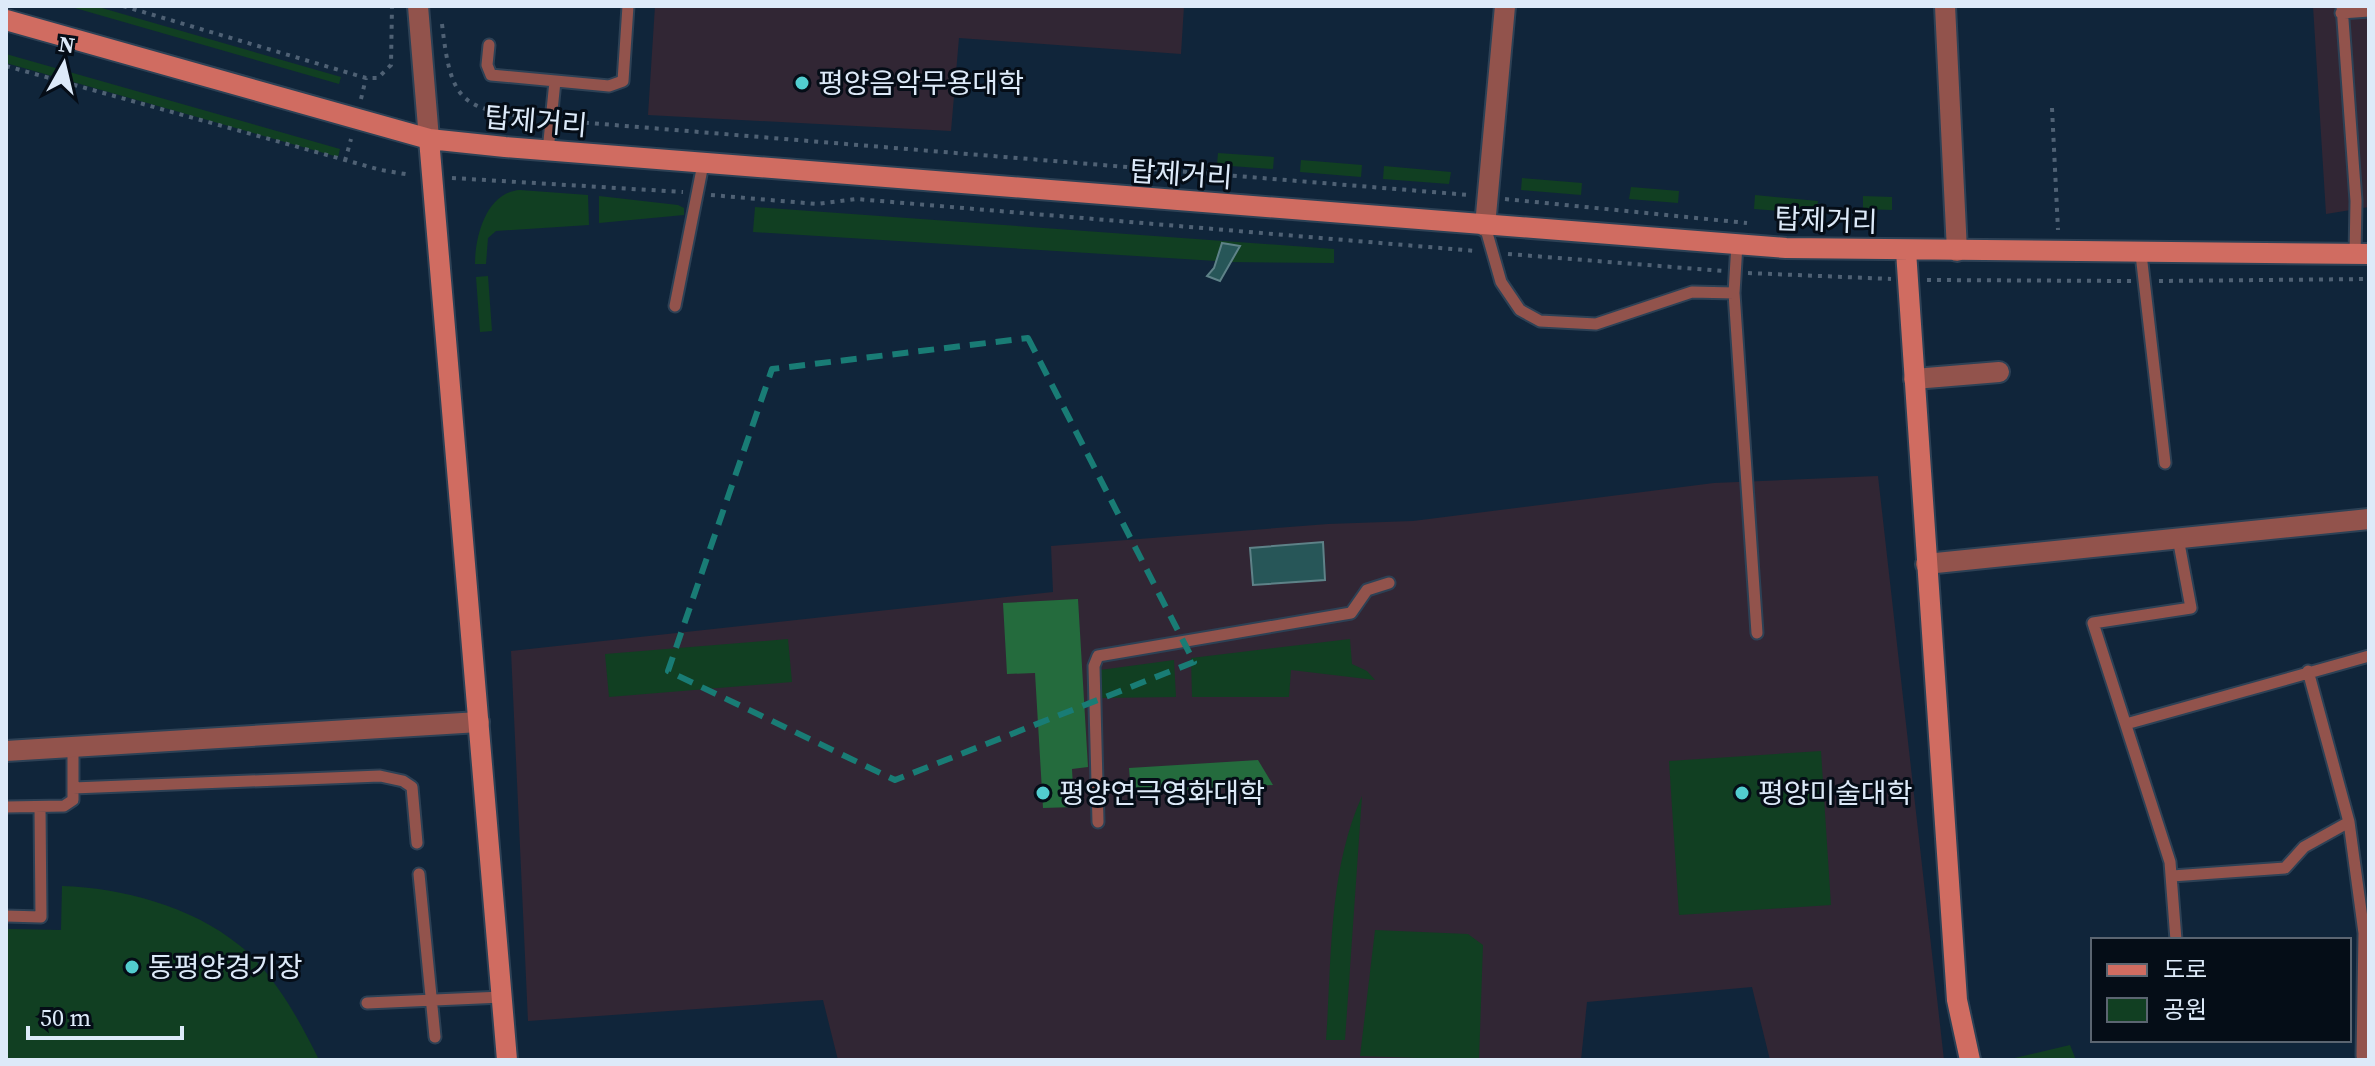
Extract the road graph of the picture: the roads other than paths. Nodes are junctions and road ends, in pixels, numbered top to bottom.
1 (418, 6) edge
2 (628, 6) edge
3 (1505, 6) edge
4 (1945, 6) edge
5 (2342, 9) edge
6 (2369, 11) edge
7 (6, 20) edge
8 (489, 45) dead end
9 (555, 81) junction
10 (429, 139) junction
11 (548, 151) junction
12 (703, 164) junction
13 (1485, 226) junction
14 (1737, 244) junction
15 (1906, 251) junction
16 (1957, 251) junction
17 (2141, 254) junction
18 (2362, 255) edge
19 (1734, 293) junction
20 (675, 306) dead end
21 (1999, 372) dead end
22 (1914, 379) junction
23 (2165, 463) dead end
24 (2369, 519) edge
25 (2178, 538) junction
26 (1926, 564) junction
27 (1389, 583) dead end
28 (1757, 633) dead end
29 (2369, 656) edge
30 (2308, 671) junction
31 (479, 722) junction
32 (2126, 724) junction
33 (73, 746) junction
34 (6, 751) edge
35 (73, 788) junction
36 (6, 807) edge
37 (40, 807) junction
38 (1098, 822) dead end
39 (2349, 822) junction
40 (417, 843) dead end
41 (419, 874) dead end
42 (2172, 876) junction
43 (6, 916) edge
44 (2176, 938) edge
45 (502, 997) junction
46 (367, 1003) dead end
47 (431, 1003) junction
48 (435, 1037) dead end
49 (2362, 1056) dead end
50 (507, 1060) edge
51 (1970, 1060) edge

1 - 10 street
2 - 9 lane
3 - 13 street
4 - 16 street
5 - 6 lane
5 - 18 lane
7 - 10 main road, 탑제거리
8 - 9 lane
9 - 11 lane
10 - 11 main road, 탑제거리
10 - 31 main road
11 - 12 main road, 탑제거리
12 - 13 main road, 탑제거리
12 - 20 lane
13 - 14 main road, 탑제거리
13 - 19 lane
14 - 15 main road, 탑제거리
14 - 19 lane
15 - 16 main road, 탑제거리
15 - 22 main road
16 - 17 main road, 탑제거리
17 - 18 main road, 탑제거리
17 - 23 lane
19 - 28 lane
21 - 22 street
22 - 26 main road
24 - 25 street
25 - 26 street
25 - 32 lane
26 - 51 main road
27 - 38 lane
29 - 30 lane
30 - 32 lane
30 - 39 lane
31 - 33 street
31 - 45 main road
32 - 42 lane
33 - 34 street
33 - 35 lane
35 - 37 lane
35 - 40 lane
36 - 37 lane
37 - 43 lane
39 - 42 lane
39 - 49 lane
41 - 47 lane
42 - 44 lane
45 - 47 lane
45 - 50 main road
46 - 47 lane
47 - 48 lane

